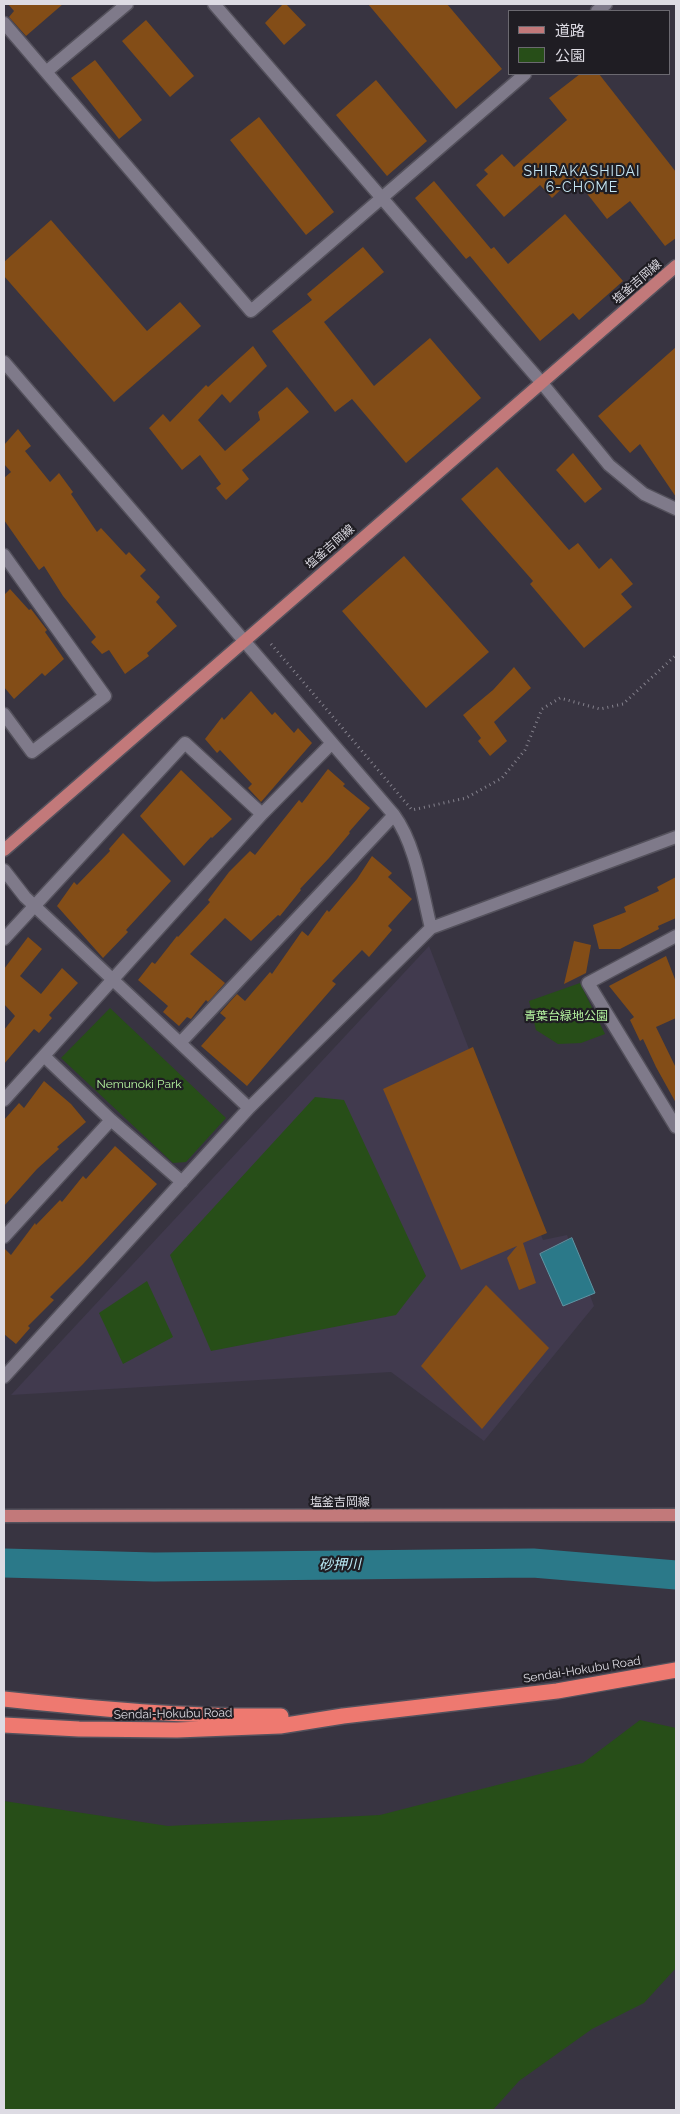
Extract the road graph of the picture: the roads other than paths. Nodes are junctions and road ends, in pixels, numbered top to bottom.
1 (127, 4) edge
2 (214, 4) edge
3 (4, 23) edge
4 (46, 72) junction
5 (524, 75) edge
6 (381, 199) junction
7 (676, 266) edge
8 (4, 362) edge
9 (541, 382) junction
10 (676, 509) edge
11 (4, 555) edge
12 (244, 641) junction
13 (4, 714) edge
14 (332, 743) junction
15 (262, 814) junction
16 (394, 814) junction
17 (676, 837) edge
18 (4, 850) edge
19 (4, 870) edge
20 (29, 901) junction
21 (431, 928) junction
22 (676, 936) edge
23 (4, 939) edge
24 (113, 980) junction
25 (180, 1043) junction
26 (44, 1056) junction
27 (4, 1100) edge
28 (249, 1108) junction
29 (111, 1120) junction
30 (676, 1127) edge
31 (182, 1182) junction
32 (4, 1237) edge
33 (4, 1377) edge
34 (676, 1515) edge
35 (4, 1516) edge
36 (676, 1670) edge
37 (4, 1699) edge
38 (343, 1716) junction
39 (4, 1725) edge

1 - 4 street
2 - 6 street
3 - 4 street
4 - 6 street
5 - 6 street
6 - 9 street
7 - 9 main road, 塩釜吉岡線
8 - 12 street
9 - 10 street
9 - 12 main road, 塩釜吉岡線
11 - 13 street
12 - 14 street
12 - 18 main road, 塩釜吉岡線
14 - 15 street
14 - 16 street
15 - 20 street
15 - 24 street
16 - 21 street
16 - 25 street
17 - 21 street
19 - 20 street
20 - 23 street
20 - 24 street
21 - 28 street
22 - 30 street
24 - 25 street
24 - 26 street
25 - 28 street
26 - 27 street
26 - 29 street
28 - 31 street
29 - 31 street
29 - 32 street
31 - 33 street
34 - 35 main road, 塩釜吉岡線
36 - 38 highway, Sendai-Hokubu Road
37 - 38 highway, Sendai-Hokubu Road
38 - 39 highway, Sendai-Hokubu Road

